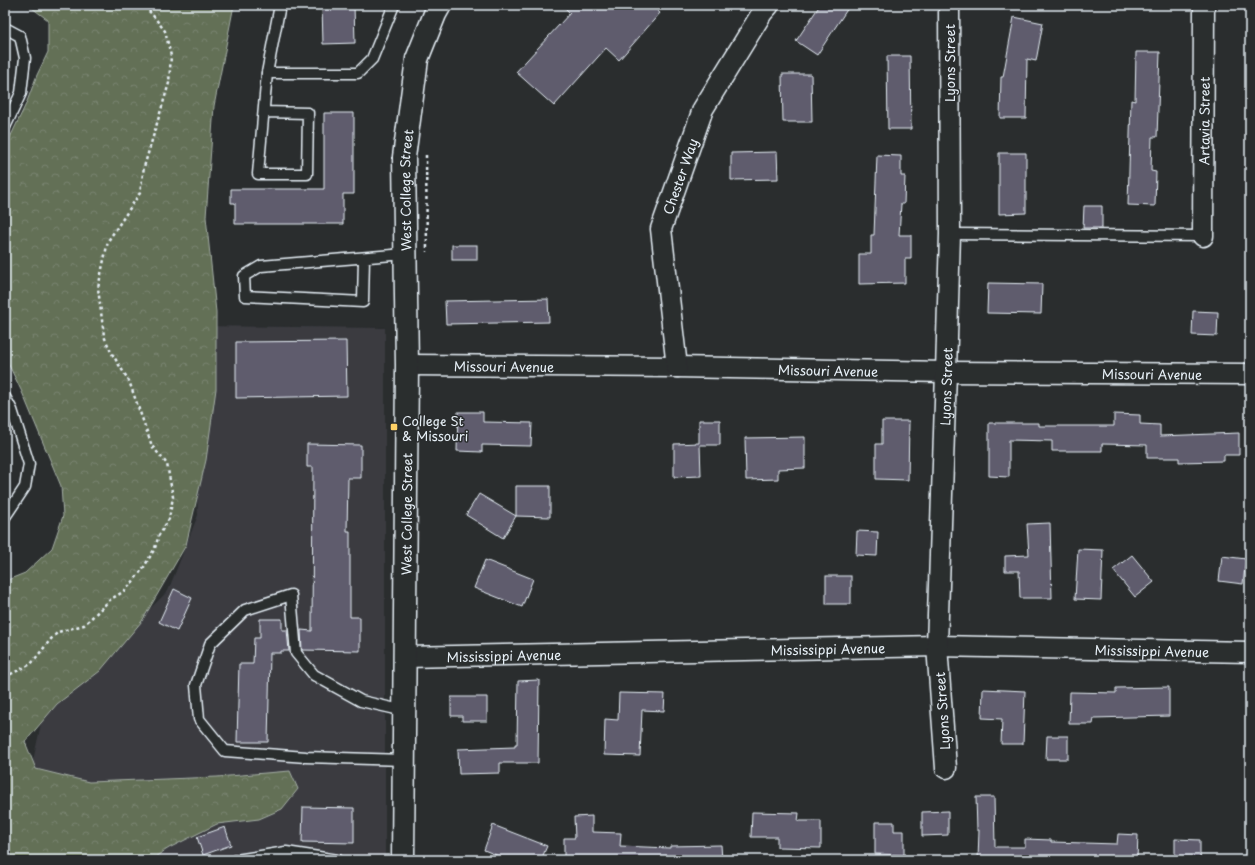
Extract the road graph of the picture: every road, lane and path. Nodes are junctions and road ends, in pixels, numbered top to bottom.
1 (142, 5) edge
2 (280, 5) edge
3 (394, 5) edge
4 (440, 5) edge
5 (769, 5) edge
6 (949, 5) edge
7 (1204, 5) edge
8 (5, 28) edge
9 (267, 73) junction
10 (264, 112) junction
11 (5, 128) edge
12 (950, 234) junction
13 (1203, 236) joint
14 (405, 254) junction
15 (364, 258) junction
16 (407, 365) junction
17 (677, 367) junction
18 (946, 372) junction
19 (1250, 374) edge
20 (5, 397) edge
21 (5, 517) edge
22 (937, 646) junction
23 (1250, 652) edge
24 (405, 657) junction
25 (5, 677) edge
26 (405, 711) junction
27 (404, 760) junction
28 (946, 768) dead end
29 (236, 860) edge
30 (338, 860) edge
31 (404, 860) edge

1 - 25 path
2 - 9 lane
3 - 9 lane
4 - 14 street, West College Street
5 - 17 street, Chester Way
6 - 12 street, Lyons Street
7 - 13 street, Artavia Street
8 - 11 lane
9 - 10 lane
10 - 10 lane
12 - 13 lane
12 - 18 street, Lyons Street
14 - 15 lane
14 - 16 street, West College Street
15 - 15 lane
16 - 17 street, Missouri Avenue
16 - 24 street, West College Street
17 - 18 street, Missouri Avenue
18 - 19 street, Missouri Avenue
18 - 22 street, Lyons Street
20 - 21 lane
22 - 23 street, Mississippi Avenue
22 - 24 street, Mississippi Avenue
22 - 28 street, Lyons Street
24 - 26 street, West College Street
26 - 27 street, West College Street
26 - 27 lane
27 - 31 street, West College Street
29 - 30 lane

